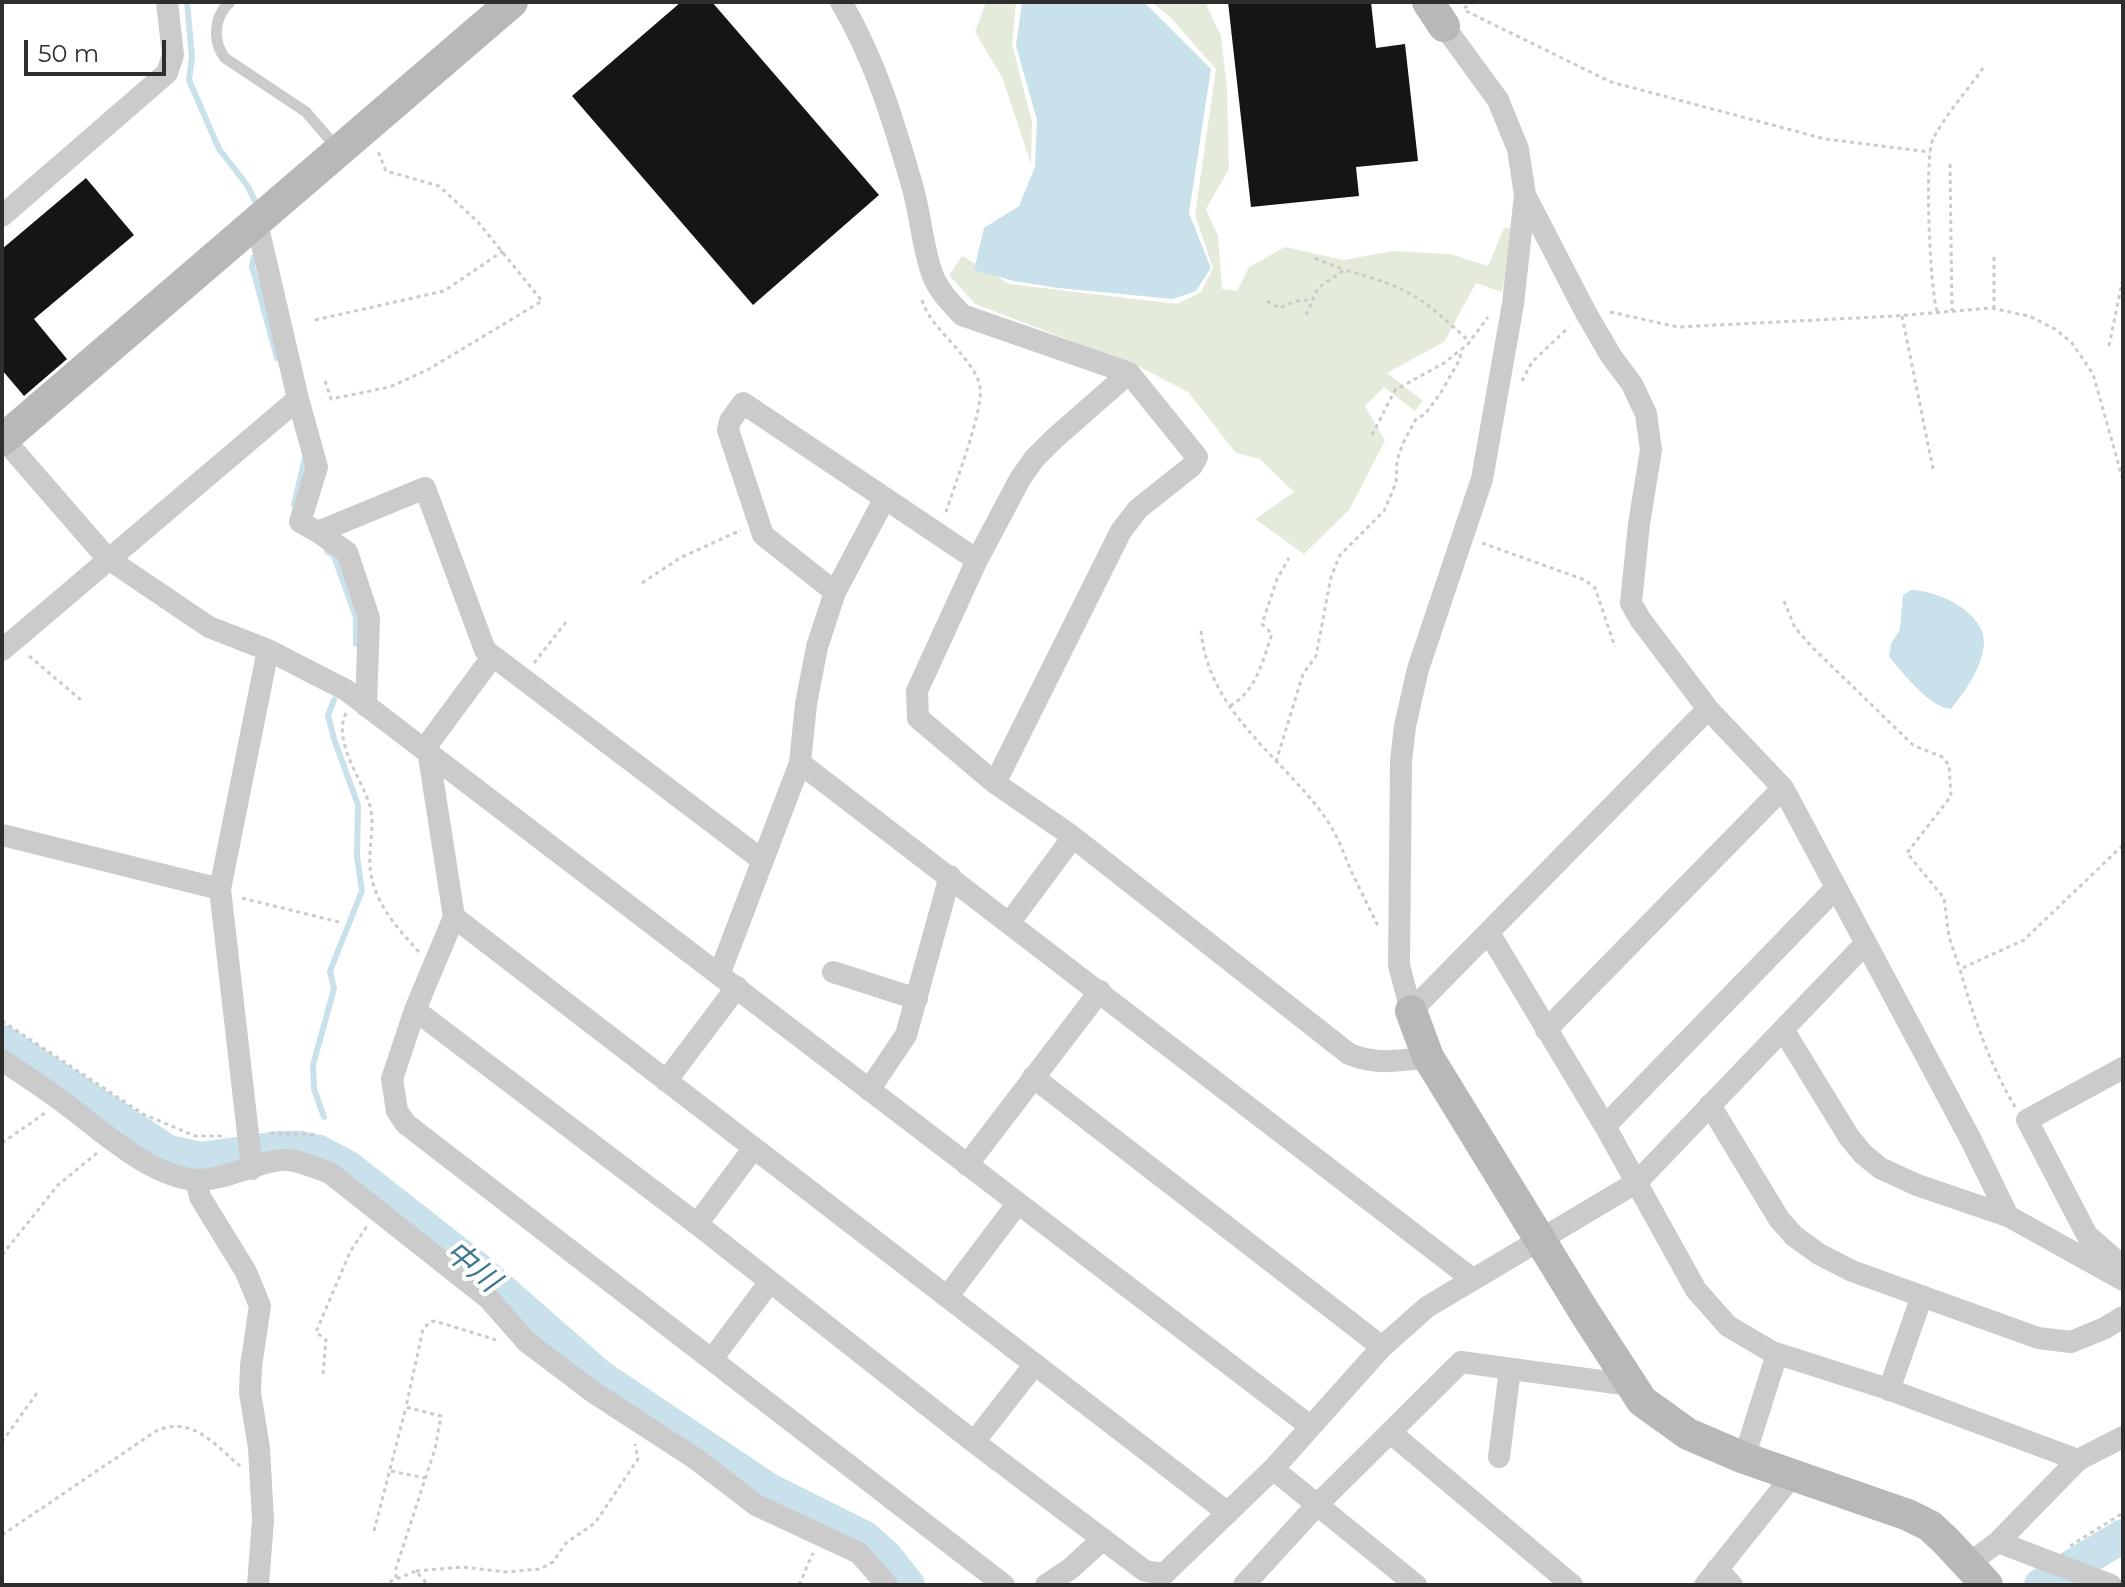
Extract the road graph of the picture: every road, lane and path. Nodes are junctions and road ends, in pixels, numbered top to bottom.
1 (167, 2) edge
2 (230, 2) edge
3 (512, 2) edge
4 (841, 2) edge
5 (1474, 2) edge
6 (1436, 14) edge
7 (1983, 68) dead end
8 (368, 127) junction
9 (340, 151) junction
10 (1930, 152) junction
11 (1950, 164) dead end
12 (1525, 195) junction
13 (6, 206) edge
14 (257, 223) junction
15 (503, 251) junction
16 (1994, 254) dead end
17 (1315, 258) dead end
18 (1344, 270) junction
19 (933, 276) junction
20 (2123, 278) edge
21 (1267, 301) dead end
22 (1312, 301) junction
23 (1513, 308) junction
24 (1994, 309) junction
25 (1952, 311) junction
26 (1586, 313) junction
27 (1938, 313) junction
28 (1306, 315) dead end
29 (1901, 316) junction
30 (315, 320) dead end
31 (1470, 342) junction
32 (2109, 346) dead end
33 (1461, 350) junction
34 (1129, 373) junction
35 (325, 381) dead end
36 (1498, 395) junction
37 (298, 399) junction
38 (1372, 435) dead end
39 (3, 438) edge
40 (1933, 469) dead end
41 (2123, 480) edge
42 (885, 498) junction
43 (758, 522) junction
44 (318, 532) junction
45 (939, 534) junction
46 (1463, 535) junction
47 (107, 558) junction
48 (1289, 558) dead end
49 (977, 560) junction
50 (642, 583) dead end
51 (835, 592) junction
52 (1784, 601) dead end
53 (566, 622) dead end
54 (1201, 631) dead end
55 (7, 646) edge
56 (1615, 647) dead end
57 (268, 650) junction
58 (493, 656) junction
59 (523, 677) junction
60 (81, 700) dead end
61 (362, 702) junction
62 (1230, 707) junction
63 (1708, 709) junction
64 (426, 749) junction
65 (1276, 762) junction
66 (800, 763) junction
67 (995, 783) junction
68 (1783, 788) junction
69 (2, 835) edge
70 (1073, 837) junction
71 (2123, 845) edge
72 (762, 860) junction
73 (950, 876) junction
74 (1836, 888) junction
75 (220, 893) junction
76 (454, 917) junction
77 (339, 922) dead end
78 (1010, 922) junction
79 (1489, 933) junction
80 (1399, 942) junction
81 (1865, 944) junction
82 (435, 963) junction
83 (1960, 969) junction
84 (833, 972) dead end
85 (728, 981) junction
86 (1100, 991) junction
87 (917, 999) junction
88 (415, 1010) junction
89 (1411, 1011) junction
90 (2, 1021) edge
91 (1546, 1030) junction
92 (1784, 1031) junction
93 (1428, 1057) junction
94 (2, 1060) edge
95 (2123, 1068) edge
96 (1033, 1077) junction
97 (666, 1081) junction
98 (869, 1090) junction
99 (61, 1101) junction
100 (1710, 1105) junction
101 (2027, 1120) junction
102 (1605, 1126) junction
103 (318, 1135) dead end
104 (110, 1137) junction
105 (249, 1138) junction
106 (2, 1143) edge
107 (753, 1149) junction
108 (967, 1165) junction
109 (252, 1169) junction
110 (196, 1180) junction
111 (1637, 1182) junction
112 (1018, 1203) junction
113 (377, 1210) junction
114 (2008, 1216) junction
115 (697, 1224) junction
116 (1538, 1238) junction
117 (2, 1255) edge
118 (2123, 1272) edge
119 (1471, 1278) junction
120 (2123, 1280) edge
121 (769, 1283) junction
122 (1922, 1296) junction
123 (947, 1297) junction
124 (2123, 1317) edge
125 (508, 1339) dead end
126 (1382, 1347) junction
127 (1777, 1354) junction
128 (712, 1359) junction
129 (1035, 1364) junction
130 (1510, 1369) junction
131 (323, 1374) dead end
132 (1630, 1385) junction
133 (1889, 1390) junction
134 (37, 1393) dead end
135 (406, 1407) junction
136 (1310, 1426) junction
137 (1391, 1433) junction
138 (2123, 1437) edge
139 (634, 1440) dead end
140 (2, 1442) edge
141 (974, 1442) junction
142 (1499, 1457) dead end
143 (1744, 1458) junction
144 (2078, 1460) junction
145 (1273, 1469) junction
146 (391, 1471) junction
147 (1793, 1475) junction
148 (425, 1478) junction
149 (261, 1484) junction
150 (1317, 1505) junction
151 (1228, 1513) junction
152 (2123, 1513) edge
153 (374, 1531) dead end
154 (2, 1535) edge
155 (822, 1536) junction
156 (1103, 1539) junction
157 (1998, 1542) junction
158 (2049, 1562) junction
159 (416, 1571) junction
160 (1978, 1575) edge
161 (2123, 1576) edge
162 (396, 1578) junction
163 (1718, 1580) edge
164 (2109, 1584) edge
165 (258, 1585) edge
166 (382, 1585) edge
167 (428, 1585) edge
168 (799, 1585) edge
169 (887, 1585) edge
170 (1004, 1585) edge
171 (1046, 1585) edge
172 (1244, 1585) edge
173 (1416, 1585) edge
174 (1572, 1585) edge

1 - 13 street
2 - 9 lane
3 - 8 street
4 - 19 street
5 - 10 path
6 - 12 street
7 - 10 path
8 - 9 street
8 - 15 path
9 - 14 street
10 - 27 path
11 - 25 path
12 - 23 street
12 - 26 street
14 - 37 street
14 - 39 street
15 - 30 path
15 - 35 path
16 - 24 path
17 - 18 path
18 - 22 path
18 - 31 path
19 - 34 street
19 - 45 path
20 - 32 path
21 - 22 path
22 - 28 path
23 - 31 path
23 - 36 street
24 - 25 path
24 - 41 path
25 - 27 path
26 - 29 path
26 - 36 path
26 - 63 street
27 - 29 path
29 - 40 path
31 - 33 path
33 - 38 path
33 - 65 path
34 - 49 street
34 - 67 street
36 - 46 street
37 - 44 street
37 - 47 street
39 - 47 street
42 - 43 street
42 - 45 street
42 - 51 street
43 - 50 path
43 - 51 street
44 - 58 street
44 - 61 street
45 - 49 street
46 - 56 path
46 - 80 street
47 - 55 street
47 - 57 street
48 - 62 path
49 - 67 street
51 - 66 street
52 - 83 path
53 - 59 path
54 - 62 path
55 - 60 path
57 - 61 street
57 - 75 street
58 - 59 street
58 - 64 street
59 - 72 street
61 - 64 street
61 - 82 path
62 - 65 path
63 - 68 street
63 - 79 street
64 - 76 street
64 - 85 street
65 - 80 path
66 - 72 street
66 - 73 street
67 - 70 street
68 - 74 street
68 - 91 street
69 - 75 street
70 - 78 street
70 - 93 street
71 - 83 path
72 - 85 street
73 - 78 street
73 - 87 street
74 - 81 street
74 - 102 street
75 - 77 path
75 - 105 street
76 - 82 street
76 - 97 street
78 - 86 street
79 - 89 street
79 - 91 street
80 - 89 street
81 - 92 street
81 - 114 street
82 - 88 street
83 - 101 path
84 - 87 street
85 - 97 street
85 - 98 street
86 - 96 street
86 - 119 street
87 - 98 street
88 - 115 street
88 - 128 street
89 - 93 street
90 - 105 path
91 - 102 street
92 - 100 street
92 - 114 street
93 - 116 street
94 - 99 street
95 - 101 street
96 - 108 street
96 - 126 street
97 - 107 street
98 - 108 street
99 - 104 street
99 - 106 path
100 - 111 street
100 - 122 street
101 - 118 street
102 - 111 street
103 - 105 path
104 - 110 street
104 - 117 path
105 - 109 street
107 - 115 street
107 - 123 street
108 - 112 street
109 - 110 street
109 - 113 street
110 - 149 street
111 - 116 street
111 - 127 street
112 - 123 street
112 - 136 street
113 - 131 path
113 - 155 street
114 - 120 street
115 - 121 street
116 - 119 street
116 - 132 street
119 - 126 street
121 - 128 street
121 - 141 street
122 - 124 street
122 - 133 street
123 - 129 street
125 - 135 path
126 - 136 street
127 - 133 street
127 - 143 street
128 - 170 street
129 - 141 street
129 - 151 street
130 - 132 street
130 - 137 street
130 - 142 street
132 - 143 street
133 - 144 street
134 - 140 path
135 - 146 path
135 - 148 path
136 - 145 street
137 - 150 street
137 - 174 street
138 - 144 street
139 - 159 path
141 - 156 street
143 - 147 street
144 - 157 street
145 - 150 street
145 - 151 street
146 - 148 path
146 - 153 path
147 - 160 street
147 - 163 street
148 - 162 path
149 - 154 path
149 - 165 street
150 - 172 street
150 - 173 street
151 - 156 street
152 - 158 path
155 - 168 path
155 - 169 street
156 - 171 street
157 - 158 street
157 - 160 street
158 - 164 street
159 - 162 path
159 - 167 path
161 - 164 street
162 - 166 path

